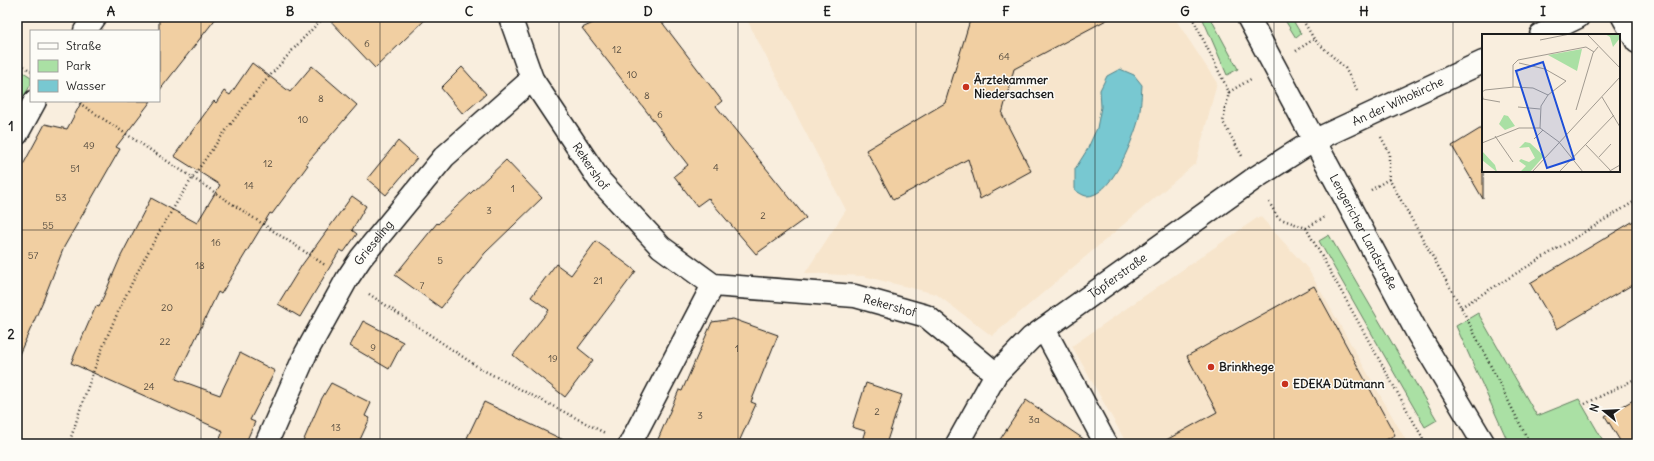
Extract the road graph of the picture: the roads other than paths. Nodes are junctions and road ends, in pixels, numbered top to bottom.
1 (95, 17) edge
2 (510, 17) edge
3 (1248, 17) edge
4 (1578, 17) edge
5 (1623, 17) edge
6 (86, 30) edge
7 (1543, 34) edge
8 (1637, 42) edge
9 (1482, 62) edge
10 (532, 79) junction
11 (35, 102) edge
12 (17, 134) edge
13 (1313, 141) junction
14 (713, 285) junction
15 (1044, 329) junction
16 (996, 374) junction
17 (266, 444) edge
18 (630, 444) edge
19 (957, 444) edge
20 (1106, 444) edge
21 (1484, 444) edge

1 - 6 street
2 - 10 street, Rekershof
3 - 13 street, Lengericher Landstraße
4 - 7 street
5 - 8 street
9 - 13 street, An der Wihokirche
10 - 14 street, Rekershof
10 - 17 street, Grieseling
11 - 12 street
13 - 15 street, Töpferstraße
13 - 21 street, Lengericher Landstraße
14 - 16 street, Rekershof
14 - 18 street
15 - 16 street, Töpferstraße
15 - 20 street
16 - 19 street, Töpferstraße

